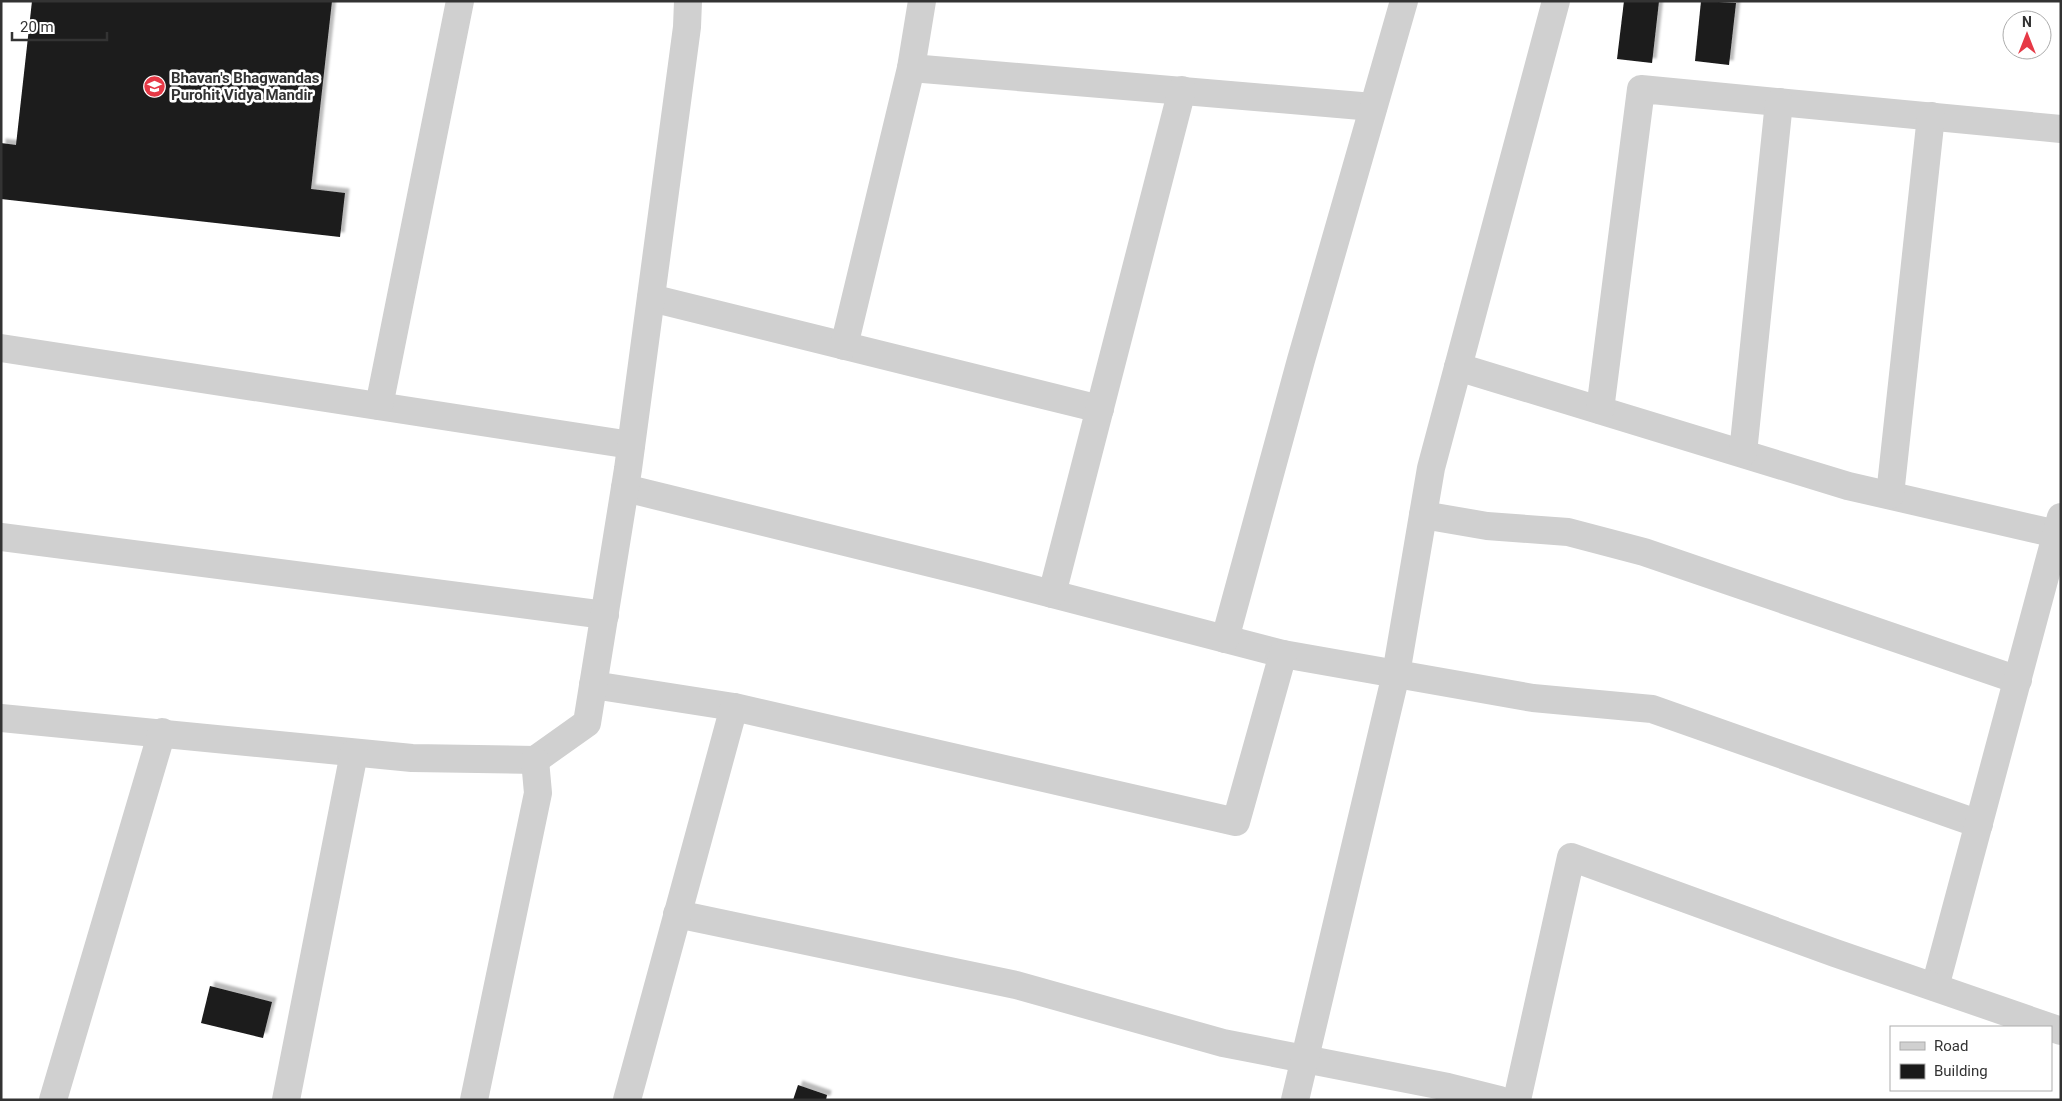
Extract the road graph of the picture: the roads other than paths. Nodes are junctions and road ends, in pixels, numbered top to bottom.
1 (460, 1) edge
2 (688, 1) edge
3 (922, 1) edge
4 (1404, 1) edge
5 (1556, 1) edge
6 (911, 68) junction
7 (1182, 90) junction
8 (1778, 102) junction
9 (1373, 107) junction
10 (1931, 116) junction
11 (2061, 129) edge
12 (651, 298) junction
13 (844, 346) junction
14 (1, 348) edge
15 (1458, 367) junction
16 (379, 406) junction
17 (1100, 409) junction
18 (1600, 410) junction
19 (631, 445) junction
20 (1743, 453) junction
21 (625, 488) junction
22 (1890, 495) junction
23 (1423, 515) junction
24 (2059, 528) edge
25 (1, 537) edge
26 (1052, 594) junction
27 (605, 614) junction
28 (1225, 639) junction
29 (1283, 654) junction
30 (1396, 674) junction
31 (2018, 680) junction
32 (593, 685) junction
33 (734, 706) junction
34 (1, 718) edge
35 (162, 732) junction
36 (354, 752) junction
37 (535, 760) junction
38 (1980, 824) junction
39 (677, 914) junction
40 (1935, 987) junction
41 (2047, 1026) edge
42 (1305, 1059) junction
43 (53, 1100) edge
44 (286, 1100) edge
45 (474, 1100) edge
46 (627, 1100) edge
47 (1295, 1100) edge
48 (1500, 1100) edge
49 (1517, 1100) edge

1 - 16 street
2 - 12 street
3 - 6 street
4 - 9 street
5 - 15 street
6 - 7 street
6 - 13 street
7 - 9 street
7 - 17 street
8 - 10 street
8 - 18 street
8 - 20 street
9 - 28 street
10 - 11 street
10 - 22 street
12 - 13 street
12 - 19 street
13 - 17 street
14 - 16 street
15 - 18 street
15 - 23 street
16 - 19 street
17 - 26 street
18 - 20 street
19 - 21 street
20 - 22 street
21 - 26 street
21 - 27 street
22 - 24 street
23 - 30 street
23 - 31 street
24 - 31 street
25 - 27 street
26 - 28 street
27 - 32 street
28 - 29 street
29 - 30 street
29 - 33 street
30 - 38 street
30 - 42 street
31 - 38 street
32 - 33 street
32 - 37 street
33 - 39 street
34 - 35 street
35 - 36 street
35 - 43 street
36 - 37 street
36 - 44 street
37 - 45 street
38 - 40 street
39 - 42 street
39 - 46 street
40 - 41 street
40 - 49 street
42 - 47 street
42 - 48 street

